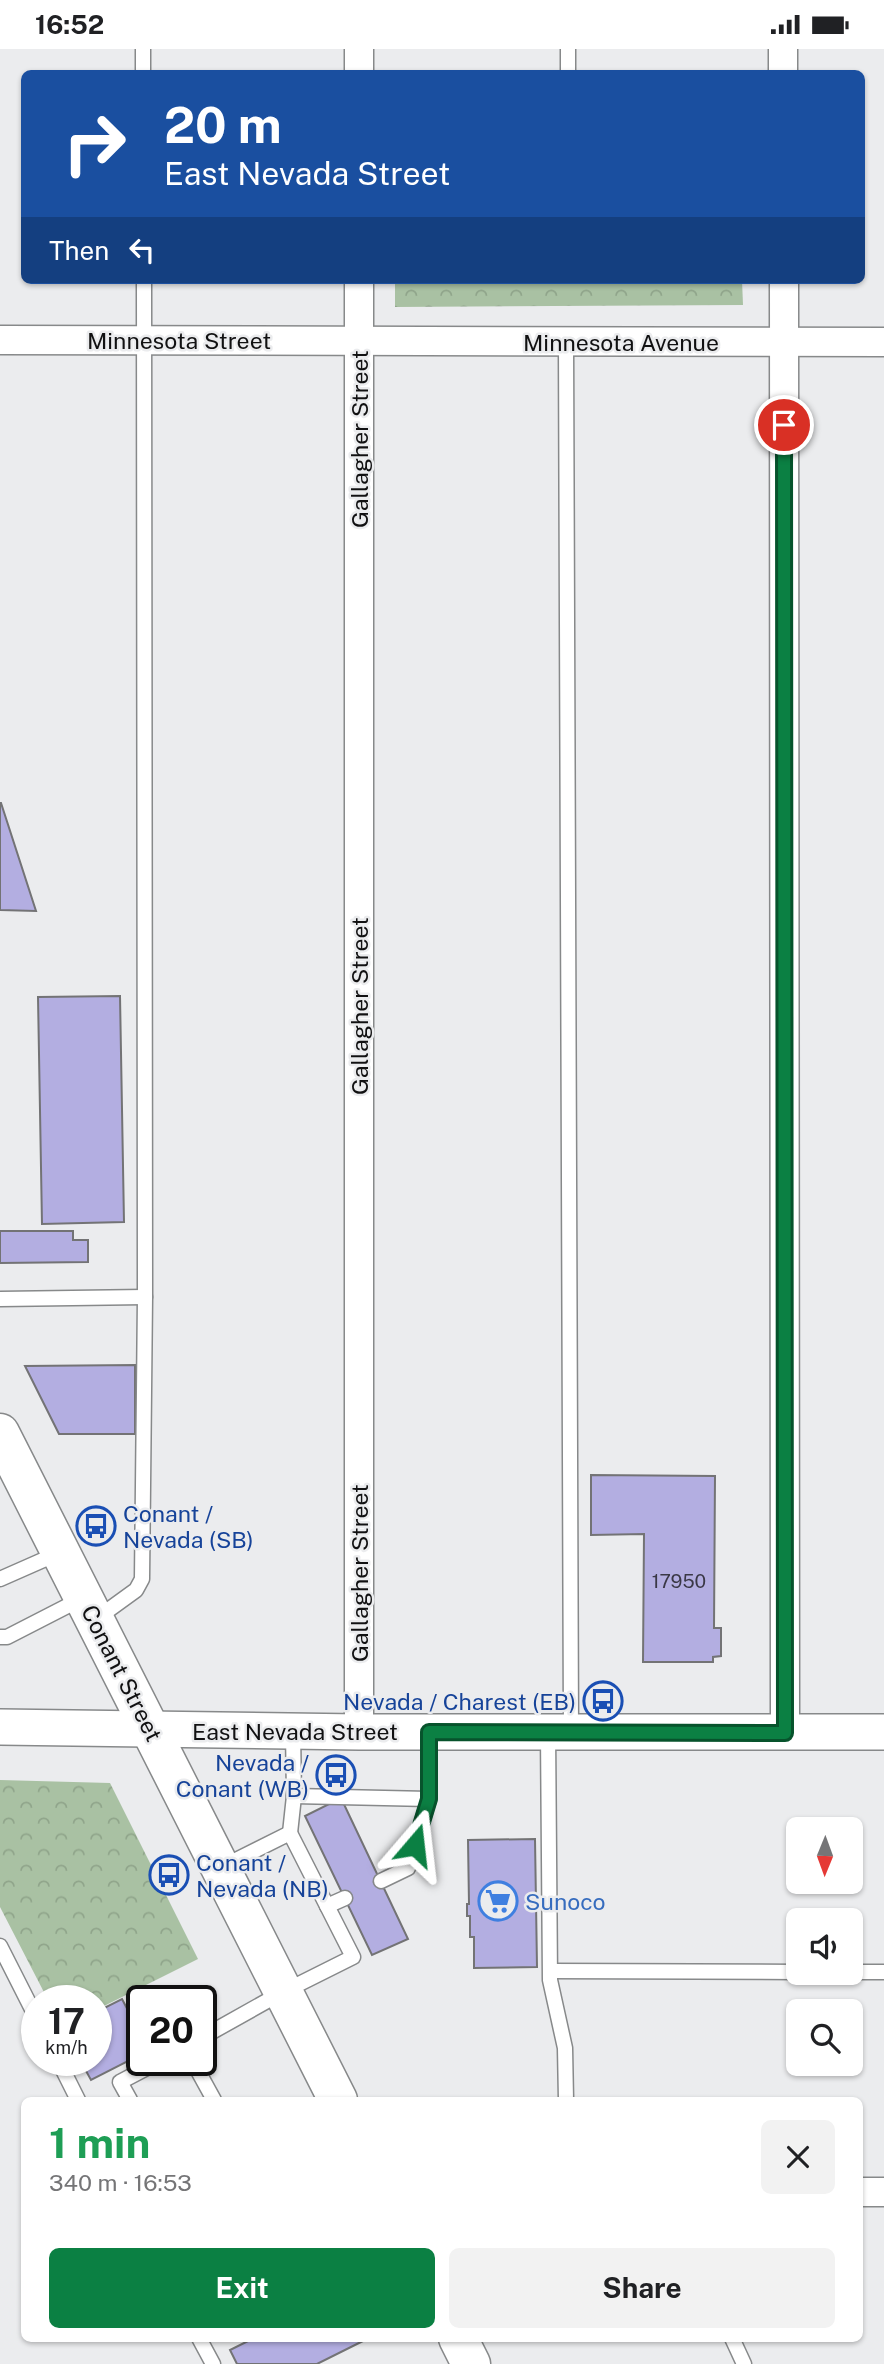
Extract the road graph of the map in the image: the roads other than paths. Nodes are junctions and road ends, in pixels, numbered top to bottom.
1 (143, 49) edge
2 (359, 49) edge
3 (568, 49) edge
4 (783, 49) edge
5 (143, 70) edge
6 (359, 70) edge
7 (568, 70) edge
8 (783, 70) edge
9 (144, 284) edge
10 (359, 284) edge
11 (784, 284) edge
12 (359, 339) junction
13 (0, 340) edge
14 (144, 340) junction
15 (566, 342) junction
16 (784, 342) junction
17 (884, 342) edge
18 (145, 1297) junction
19 (0, 1299) edge
20 (0, 1433) edge
21 (60, 1552) junction
22 (0, 1579) edge
23 (89, 1609) junction
24 (0, 1637) edge
25 (0, 1727) edge
26 (150, 1729) junction
27 (293, 1731) junction
28 (359, 1732) junction
29 (429, 1732) junction
30 (559, 1732) junction
31 (785, 1733) junction
32 (884, 1733) edge
33 (294, 1796) junction
34 (429, 1799) junction
35 (290, 1833) junction
36 (220, 1867) junction
37 (380, 1881) dead end
38 (345, 1898) dead end
39 (327, 1906) junction
40 (0, 1947) edge
41 (551, 1971) junction
42 (786, 1972) edge
43 (863, 1972) edge
44 (884, 1972) edge
45 (21, 1988) edge
46 (283, 1992) junction
47 (217, 2029) edge
48 (66, 2076) edge
49 (131, 2076) edge
50 (201, 2076) edge
51 (76, 2097) edge
52 (128, 2097) edge
53 (212, 2097) edge
54 (336, 2097) edge
55 (566, 2097) edge
56 (863, 2192) edge
57 (884, 2192) edge
58 (202, 2342) edge
59 (460, 2342) edge
60 (734, 2342) edge
61 (213, 2364) edge
62 (471, 2364) edge
63 (744, 2364) edge

1 - 5 lane
2 - 6 street
3 - 7 lane
4 - 8 street
9 - 14 lane
10 - 12 street, Gallagher Street
11 - 16 street
12 - 14 street, Minnesota Street
12 - 15 street, Minnesota Avenue
12 - 28 street, Gallagher Street
13 - 14 street, Minnesota Street
14 - 18 lane
15 - 16 street, Minnesota Avenue
15 - 30 lane
16 - 17 street, Minnesota Avenue
16 - 31 street
18 - 19 lane
18 - 23 lane
20 - 21 main road, Conant Street
21 - 22 lane
21 - 23 main road, Conant Street
23 - 24 lane
23 - 26 main road, Conant Street
25 - 26 street, East Nevada Street
26 - 27 street, East Nevada Street
26 - 36 main road, Conant Street
27 - 28 street, East Nevada Street
27 - 33 lane
28 - 29 street, East Nevada Street
29 - 30 street, East Nevada Street
29 - 34 lane
30 - 31 street, East Nevada Street
30 - 41 lane
31 - 32 street, East Nevada Street
33 - 34 lane
33 - 35 lane
34 - 37 lane
35 - 36 lane
35 - 39 lane
36 - 46 main road, Conant Street
38 - 39 lane
39 - 46 lane
40 - 45 lane
41 - 42 lane
41 - 55 lane
43 - 44 lane
46 - 47 lane
46 - 54 main road, Conant Street
48 - 51 lane
49 - 52 lane
50 - 53 lane
56 - 57 street
58 - 61 lane
59 - 62 main road
60 - 63 lane

